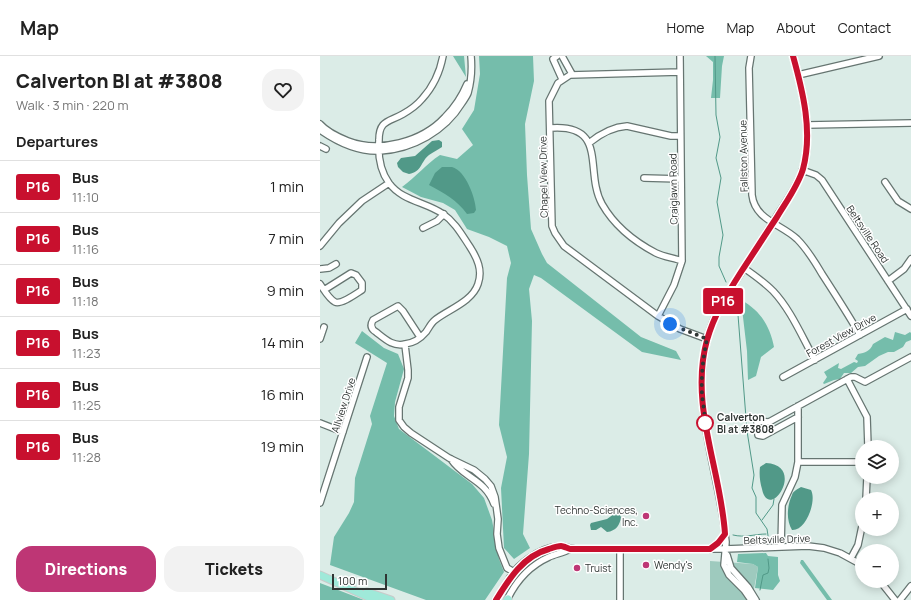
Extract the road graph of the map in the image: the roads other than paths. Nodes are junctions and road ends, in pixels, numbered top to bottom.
1 (443, 56) edge
2 (471, 56) edge
3 (557, 56) edge
4 (562, 56) edge
5 (680, 56) edge
6 (751, 56) edge
7 (793, 56) edge
8 (879, 56) edge
9 (680, 72) junction
10 (572, 74) junction
11 (798, 75) junction
12 (562, 79) junction
13 (911, 123) edge
14 (807, 125) junction
15 (551, 128) junction
16 (321, 129) edge
17 (680, 136) junction
18 (588, 143) junction
19 (320, 146) edge
20 (379, 148) junction
21 (326, 149) dead end
22 (802, 170) junction
23 (644, 178) dead end
24 (681, 179) junction
25 (885, 182) dead end
26 (389, 183) junction
27 (911, 209) edge
28 (444, 214) junction
29 (773, 222) junction
30 (423, 228) dead end
31 (320, 246) edge
32 (911, 259) edge
33 (682, 261) junction
34 (336, 264) dead end
35 (744, 268) junction
36 (320, 269) edge
37 (888, 281) junction
38 (320, 284) edge
39 (324, 290) junction
40 (907, 310) junction
41 (658, 316) junction
42 (911, 316) edge
43 (324, 327) dead end
44 (860, 335) junction
45 (420, 337) junction
46 (320, 339) edge
47 (707, 339) junction
48 (405, 344) junction
49 (367, 357) dead end
50 (911, 357) edge
51 (815, 360) junction
52 (783, 377) dead end
53 (847, 379) junction
54 (798, 406) junction
55 (798, 417) junction
56 (320, 423) edge
57 (343, 432) junction
58 (868, 440) edge
59 (449, 458) junction
60 (798, 462) junction
61 (855, 462) edge
62 (483, 481) junction
63 (320, 503) edge
64 (497, 513) junction
65 (725, 534) junction
66 (860, 536) edge
67 (781, 547) junction
68 (570, 549) junction
69 (620, 549) junction
70 (710, 549) junction
71 (725, 549) junction
72 (852, 558) junction
73 (855, 560) edge
74 (514, 572) junction
75 (320, 575) edge
76 (508, 581) junction
77 (739, 581) junction
78 (338, 582) junction
79 (911, 586) edge
80 (886, 588) edge
81 (375, 600) edge
82 (391, 600) edge
83 (496, 600) edge
84 (506, 600) edge
85 (620, 600) edge
86 (751, 600) edge
87 (756, 600) edge
88 (895, 600) edge
89 (900, 600) edge

1 - 20 street
2 - 20 street
3 - 12 street
4 - 10 street
5 - 9 street, Craiglawn Road
6 - 29 street, Fallston Avenue
7 - 11 street
8 - 11 street
9 - 10 street
9 - 17 street, Craiglawn Road
10 - 12 street
11 - 14 street
12 - 15 street, Chapel View Drive
13 - 14 street
14 - 22 street
15 - 18 street
15 - 41 street, Chapel View Drive
16 - 20 street
17 - 18 street
17 - 24 street, Craiglawn Road
18 - 33 street
19 - 21 street
20 - 26 street
22 - 29 street
22 - 37 street, Beltsville Road
23 - 24 street
24 - 33 street, Craiglawn Road
25 - 27 street
26 - 28 street
26 - 31 street
28 - 30 street
28 - 45 street
29 - 35 street
29 - 44 street, Fallston Avenue
32 - 37 street
33 - 41 street, Craiglawn Road
34 - 36 street
35 - 47 street
35 - 51 street
37 - 40 street, Beltsville Road
38 - 39 street
39 - 39 street
40 - 42 street, Beltsville Road
40 - 44 street, Forest View Drive
41 - 47 street, Chapel View Drive
43 - 46 street
44 - 51 street, Forest View Drive
45 - 48 street
45 - 48 street
47 - 65 street
48 - 59 street
49 - 57 street, Allview Drive
50 - 53 street
51 - 52 street, Forest View Drive
53 - 54 street
53 - 58 street
54 - 55 street
54 - 55 street
55 - 60 street
56 - 57 street
57 - 63 street, Allview Drive
59 - 62 street
59 - 62 street
60 - 61 street
60 - 67 street
62 - 64 street
62 - 64 street
64 - 74 street
65 - 70 street
65 - 71 street
66 - 72 street
67 - 71 street, Beltsville Drive
67 - 72 street, Beltsville Drive
68 - 69 street, Beltsville Drive
68 - 74 street, Beltsville Drive
68 - 84 street, Beltsville Drive
69 - 70 street, Beltsville Drive
69 - 85 street
70 - 71 street, Beltsville Drive
71 - 77 street
72 - 73 street, Beltsville Drive
74 - 76 street, Beltsville Drive
75 - 78 main road
76 - 83 main road
76 - 84 street, Beltsville Drive
77 - 86 street
77 - 87 street
78 - 81 main road
78 - 82 main road
79 - 89 street
80 - 88 street

